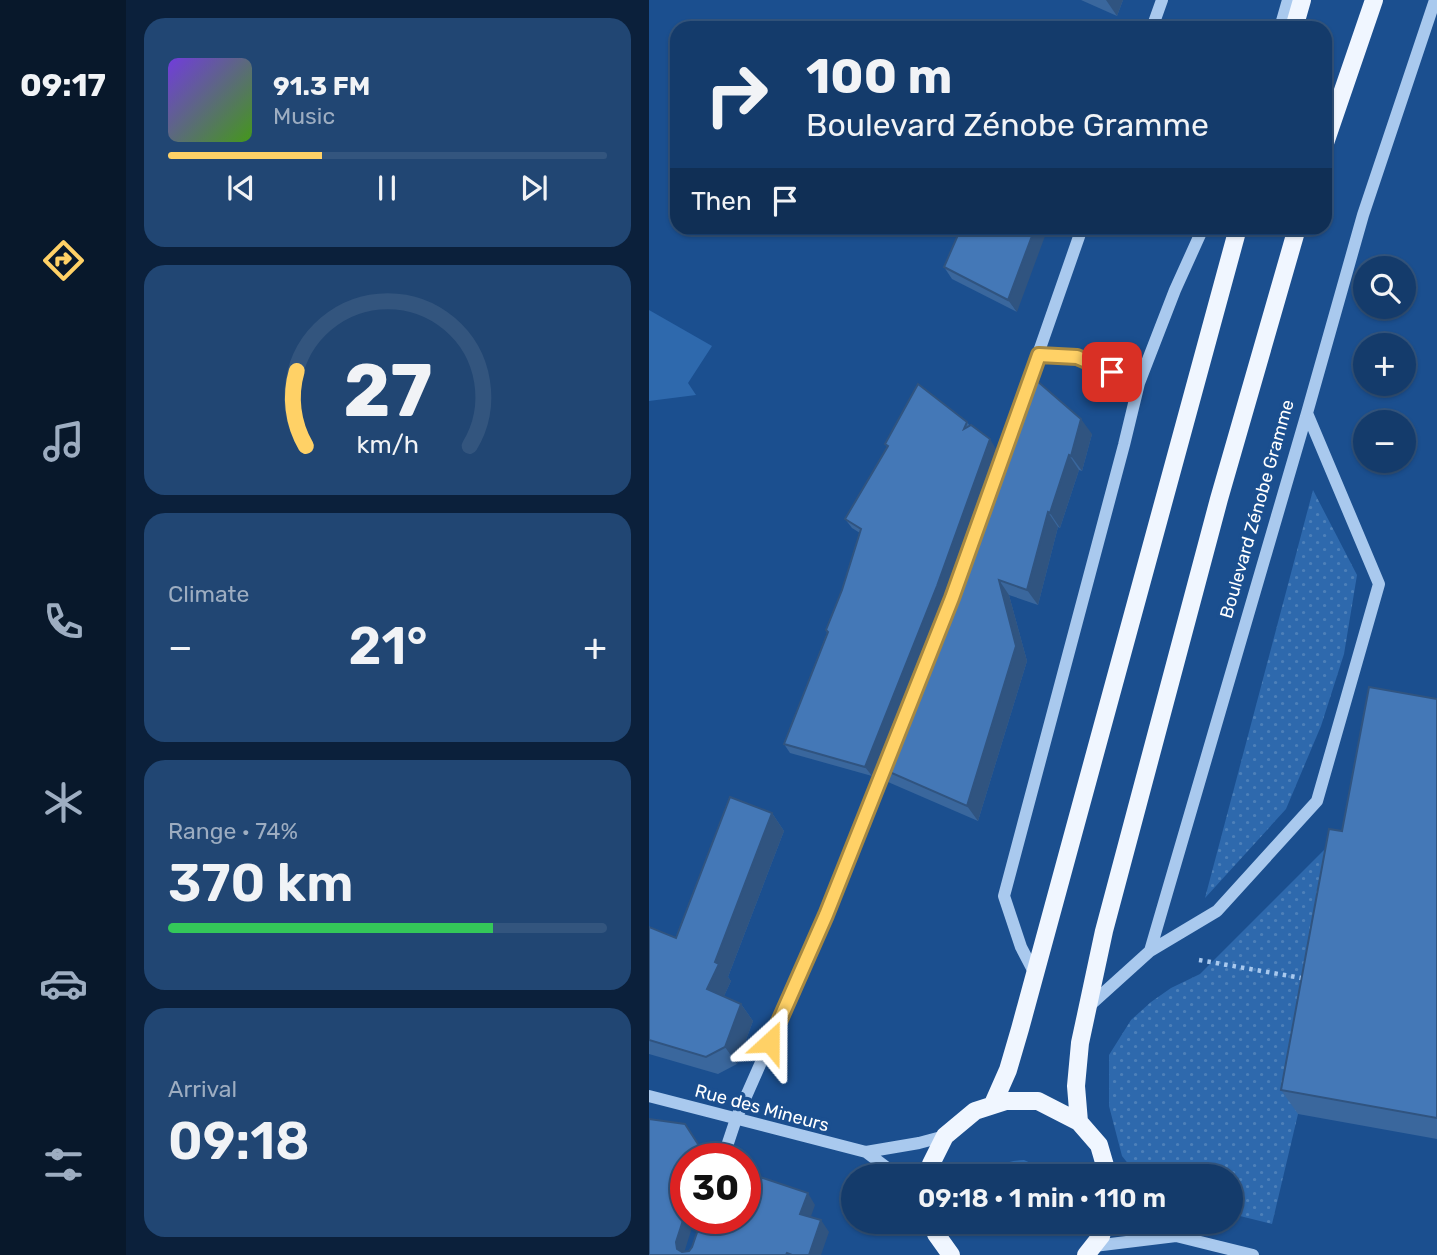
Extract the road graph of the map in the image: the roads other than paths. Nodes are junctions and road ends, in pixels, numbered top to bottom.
1 (1162, 0) edge
2 (1288, 0) edge
3 (1302, 0) edge
4 (1373, 0) edge
5 (1435, 0) edge
6 (1154, 21) edge
7 (1282, 21) edge
8 (1296, 21) edge
9 (1332, 122) edge
10 (1080, 235) edge
11 (1200, 235) edge
12 (1236, 235) edge
13 (1295, 235) edge
14 (1039, 355) junction
15 (1138, 383) junction
16 (1307, 413) junction
17 (998, 470) edge
18 (892, 750) edge
19 (1150, 951) junction
20 (1035, 974) junction
21 (1088, 1007) junction
22 (649, 1096) edge
23 (993, 1104) junction
24 (736, 1119) junction
25 (1079, 1122) junction
26 (945, 1136) junction
27 (728, 1143) edge
28 (866, 1152) junction
29 (882, 1164) edge
30 (931, 1164) edge
31 (1105, 1164) edge
32 (936, 1234) edge
33 (1102, 1234) edge
34 (1174, 1234) edge
35 (1176, 1236) junction
36 (1090, 1251) edge
37 (950, 1255) edge
38 (1253, 1255) edge

1 - 6 street
2 - 7 street
3 - 8 main road
4 - 9 main road
5 - 16 street, Boulevard Zénobe Gramme
10 - 14 street
11 - 15 street
12 - 20 main road
13 - 21 main road, Boulevard Zénobe Gramme
14 - 15 street
14 - 17 street
15 - 20 street
16 - 19 street, Boulevard Zénobe Gramme
16 - 19 street
18 - 24 street
19 - 21 street
20 - 23 main road
21 - 25 main road, Boulevard Zénobe Gramme
22 - 24 street, Rue des Mineurs
23 - 25 main road
23 - 26 main road
24 - 27 street
24 - 28 street, Rue des Mineurs
25 - 31 main road
26 - 28 street, Rue des Mineurs
26 - 30 main road
28 - 29 street, Rue des Mineurs
32 - 37 main road
33 - 36 main road
34 - 35 street
35 - 36 street
35 - 38 street

